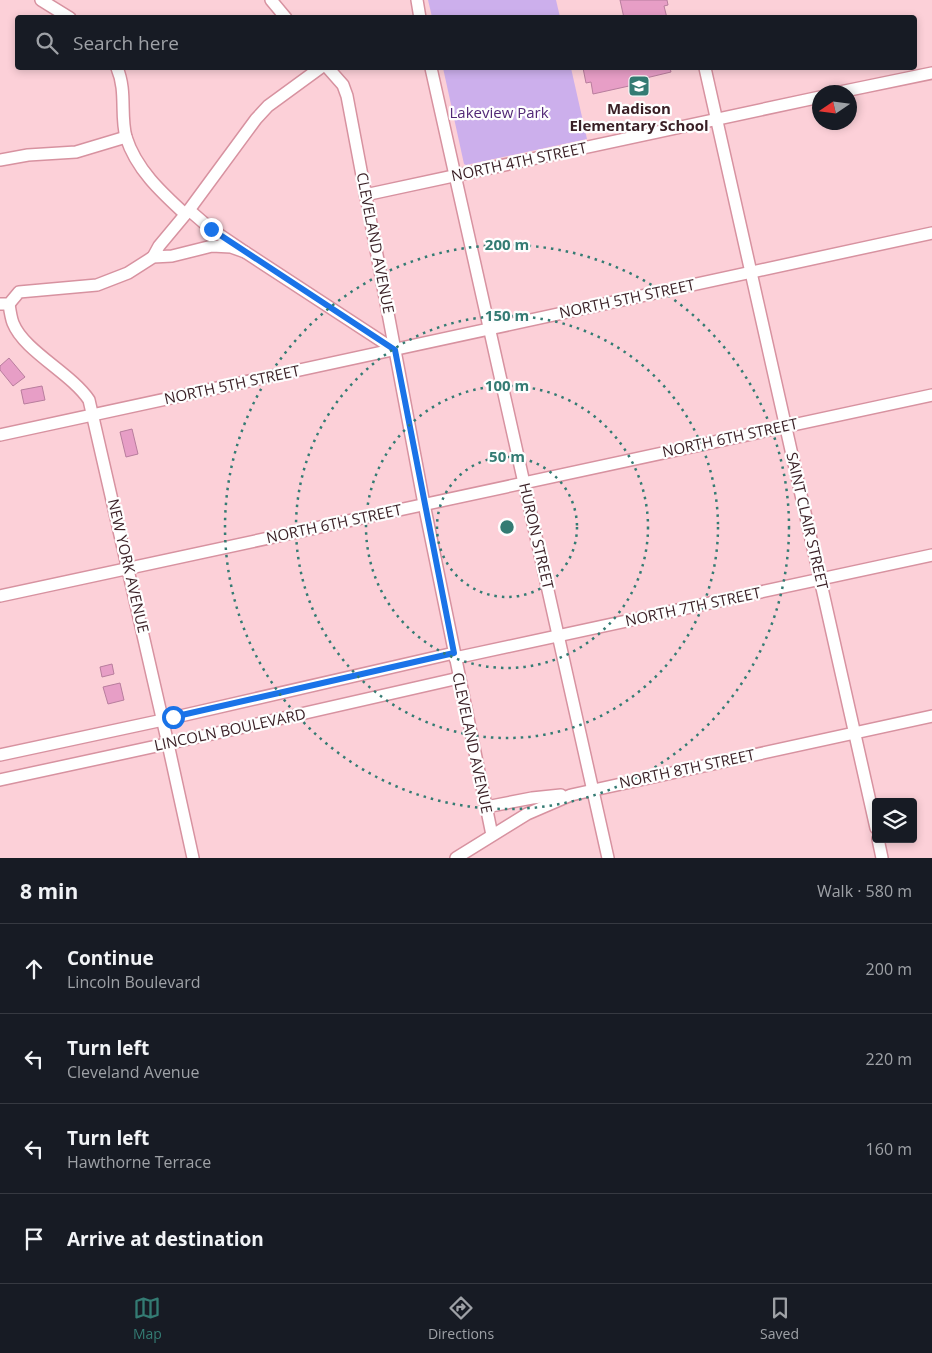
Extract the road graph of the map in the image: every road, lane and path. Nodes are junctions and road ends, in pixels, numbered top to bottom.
1 (41, 0) edge
2 (271, 0) edge
3 (417, 0) edge
4 (65, 15) edge
5 (284, 15) edge
6 (420, 15) edge
7 (118, 70) edge
8 (317, 70) edge
9 (330, 70) edge
10 (431, 70) edge
11 (705, 70) edge
12 (932, 72) edge
13 (857, 88) edge
14 (812, 99) edge
15 (717, 119) junction
16 (126, 137) junction
17 (0, 160) edge
18 (455, 176) junction
19 (365, 195) junction
20 (187, 212) junction
21 (932, 233) edge
22 (245, 252) junction
23 (153, 258) junction
24 (752, 272) junction
25 (4, 304) edge
26 (490, 329) junction
27 (395, 350) junction
28 (932, 394) edge
29 (94, 415) junction
30 (785, 426) junction
31 (0, 435) edge
32 (524, 482) junction
33 (424, 504) junction
34 (932, 555) edge
35 (128, 569) junction
36 (820, 580) junction
37 (0, 596) edge
38 (559, 636) junction
39 (454, 656) junction
40 (459, 678) junction
41 (932, 716) edge
42 (163, 720) junction
43 (855, 732) junction
44 (168, 744) junction
45 (0, 755) edge
46 (0, 780) edge
47 (593, 789) junction
48 (571, 795) junction
49 (486, 806) junction
50 (872, 810) edge
51 (492, 835) junction
52 (879, 843) edge
53 (192, 858) edge
54 (456, 858) edge
55 (608, 858) edge
56 (882, 858) edge

1 - 4 street
2 - 5 street
3 - 6 street
7 - 16 street
8 - 20 street
9 - 19 street, CLEVELAND AVENUE
10 - 18 street, HURON STREET
11 - 15 street, SAINT CLAIR STREET
12 - 13 street
14 - 15 street, NORTH 4TH STREET
15 - 18 street, NORTH 4TH STREET
15 - 24 street, SAINT CLAIR STREET
16 - 17 street
16 - 20 street
18 - 19 street, NORTH 4TH STREET
18 - 26 street, HURON STREET
19 - 27 street, CLEVELAND AVENUE
20 - 22 street
20 - 23 street
21 - 24 street, NORTH 5TH STREET
22 - 23 street
22 - 27 street
23 - 25 street
24 - 26 street, NORTH 5TH STREET
24 - 30 street, SAINT CLAIR STREET
25 - 29 street, NEW YORK AVENUE
26 - 27 street, NORTH 5TH STREET
26 - 32 street, HURON STREET
27 - 29 street, NORTH 5TH STREET
27 - 33 street, CLEVELAND AVENUE
28 - 30 street, NORTH 6TH STREET
29 - 31 street, NORTH 5TH STREET
29 - 35 street, NEW YORK AVENUE
30 - 32 street, NORTH 6TH STREET
30 - 36 street, SAINT CLAIR STREET
32 - 33 street, NORTH 6TH STREET
32 - 38 street, HURON STREET
33 - 35 street, NORTH 6TH STREET
33 - 39 street, CLEVELAND AVENUE
34 - 36 street, NORTH 7TH STREET
35 - 37 street, NORTH 6TH STREET
35 - 42 street, NEW YORK AVENUE
36 - 38 street, NORTH 7TH STREET
36 - 43 street, SAINT CLAIR STREET
38 - 39 street, NORTH 7TH STREET
38 - 47 street, HURON STREET
39 - 40 street, CLEVELAND AVENUE
39 - 42 street, LINCOLN BOULEVARD
40 - 44 street, LINCOLN BOULEVARD
40 - 49 street, CLEVELAND AVENUE
41 - 43 street, NORTH 8TH STREET
42 - 44 street, NEW YORK AVENUE
42 - 45 street, LINCOLN BOULEVARD
43 - 47 street, NORTH 8TH STREET
43 - 50 street, SAINT CLAIR STREET
44 - 46 street, LINCOLN BOULEVARD
44 - 53 street, NEW YORK AVENUE
47 - 48 street, NORTH 8TH STREET
47 - 55 street, HURON STREET
48 - 49 street
48 - 51 street, NORTH 8TH STREET
49 - 51 street, CLEVELAND AVENUE
51 - 54 street, NORTH 8TH STREET
52 - 56 street

